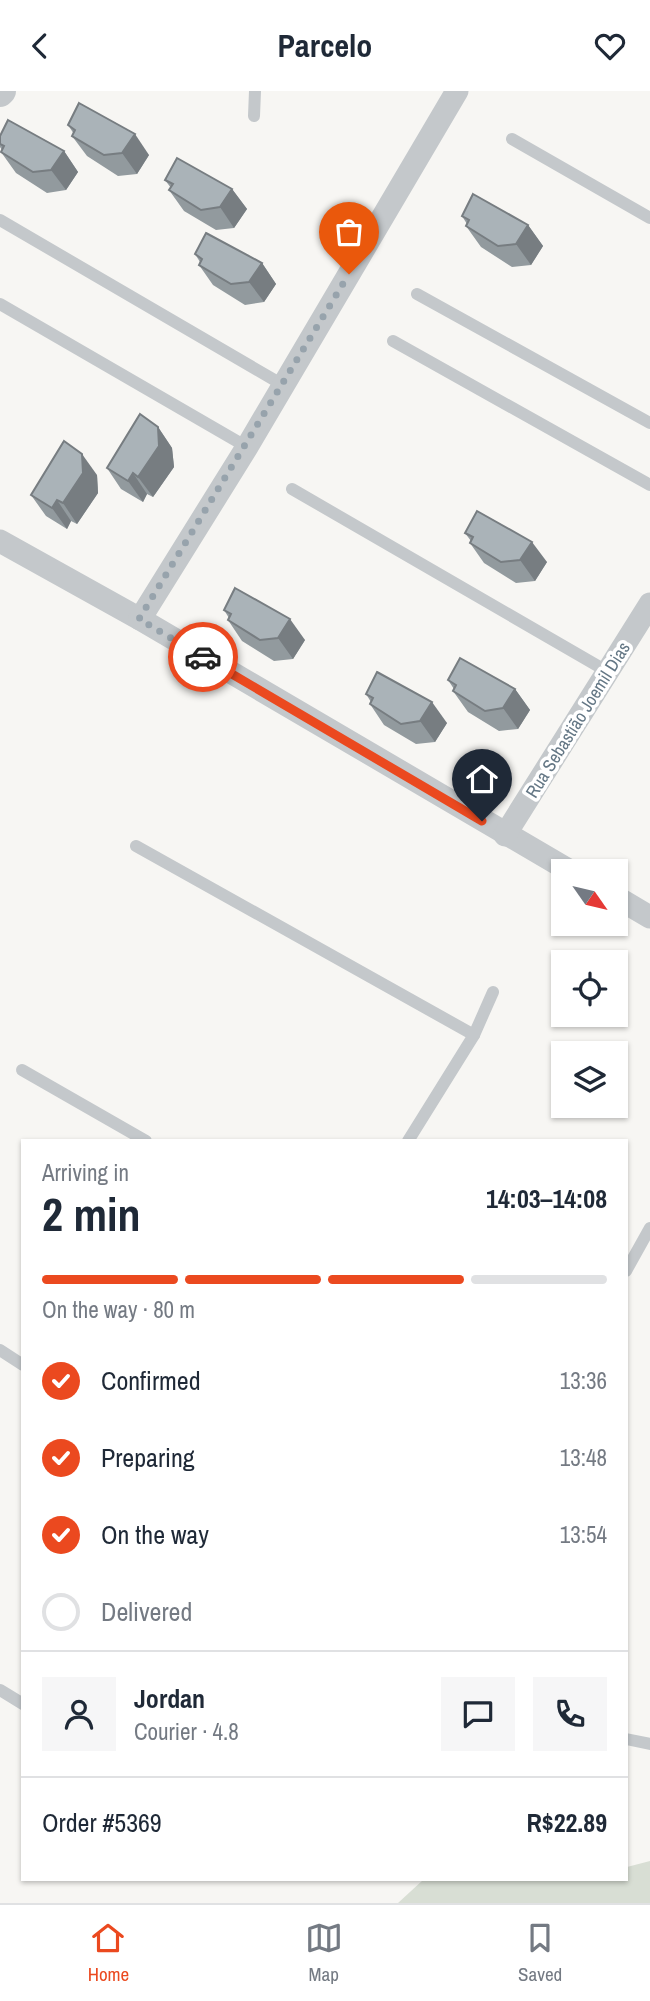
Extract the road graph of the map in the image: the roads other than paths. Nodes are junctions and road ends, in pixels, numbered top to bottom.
1 (255, 91) edge
2 (450, 93) edge
3 (254, 116) dead end
4 (512, 139) dead end
5 (650, 218) edge
6 (0, 219) edge
7 (417, 294) dead end
8 (0, 304) edge
9 (393, 341) dead end
10 (283, 385) junction
11 (650, 423) edge
12 (247, 447) junction
13 (650, 485) edge
14 (292, 489) dead end
15 (0, 541) edge
16 (650, 604) edge
17 (139, 619) junction
18 (610, 673) junction
19 (505, 835) junction
20 (136, 846) dead end
21 (551, 860) edge
22 (628, 904) edge
23 (650, 917) edge
24 (493, 992) dead end
25 (474, 1035) junction
26 (22, 1069) dead end
27 (143, 1139) edge
28 (409, 1139) edge
29 (650, 1228) edge
30 (628, 1267) edge
31 (0, 1350) edge
32 (21, 1364) edge
33 (0, 1690) edge
34 (21, 1703) edge
35 (628, 1739) edge
36 (648, 1739) edge

1 - 3 lane
2 - 10 street
4 - 5 lane
6 - 10 lane
7 - 11 lane
8 - 12 lane
9 - 13 lane
10 - 12 street
12 - 17 street
14 - 18 lane
15 - 17 street
16 - 18 street, Rua Sebastião Joemil Dias
17 - 19 street
18 - 19 street, Rua Sebastião Joemil Dias
19 - 21 street
20 - 25 lane
22 - 23 street
24 - 25 lane
25 - 28 lane
26 - 27 lane
29 - 30 lane
31 - 32 lane
33 - 34 lane
35 - 36 lane

